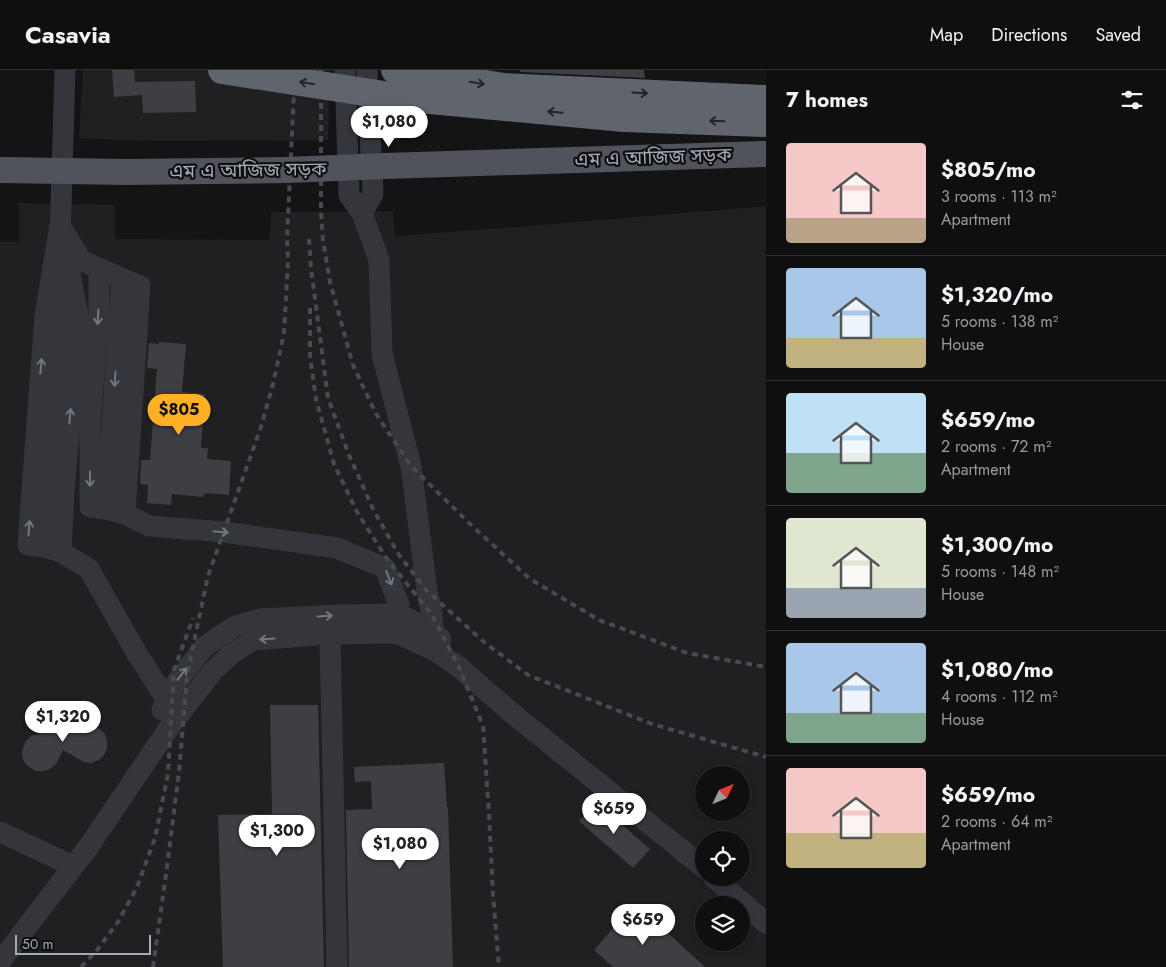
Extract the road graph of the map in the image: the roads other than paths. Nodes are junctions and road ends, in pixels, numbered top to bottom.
1 (65, 70) edge
2 (222, 70) edge
3 (344, 70) edge
4 (367, 70) edge
5 (395, 70) edge
6 (766, 99) edge
7 (766, 123) edge
8 (766, 154) edge
9 (1, 170) edge
10 (362, 213) junction
11 (60, 226) junction
12 (99, 268) junction
13 (116, 511) junction
14 (52, 550) junction
15 (397, 624) junction
16 (330, 634) junction
17 (434, 640) junction
18 (172, 707) junction
19 (0, 832) edge
20 (695, 861) edge
21 (73, 866) junction
22 (723, 886) edge
23 (766, 924) edge
24 (0, 962) edge
25 (337, 967) edge

1 - 11 street
7 -> 2 highway, bridge
3 - 10 street
4 - 10 street
5 -> 6 highway
8 - 9 main road, এম এ আজিজ সড়ক, bridge
10 - 17 street
11 - 12 street
14 -> 11 street
14 -> 11 street
12 -> 13 street
12 -> 13 street
13 -> 15 street
14 - 18 street
15 - 16 street
15 - 17 street
18 -> 15 street
16 -> 18 street
16 - 25 street
17 - 20 street
18 - 21 street
19 - 21 street
21 - 24 street
22 - 23 street

